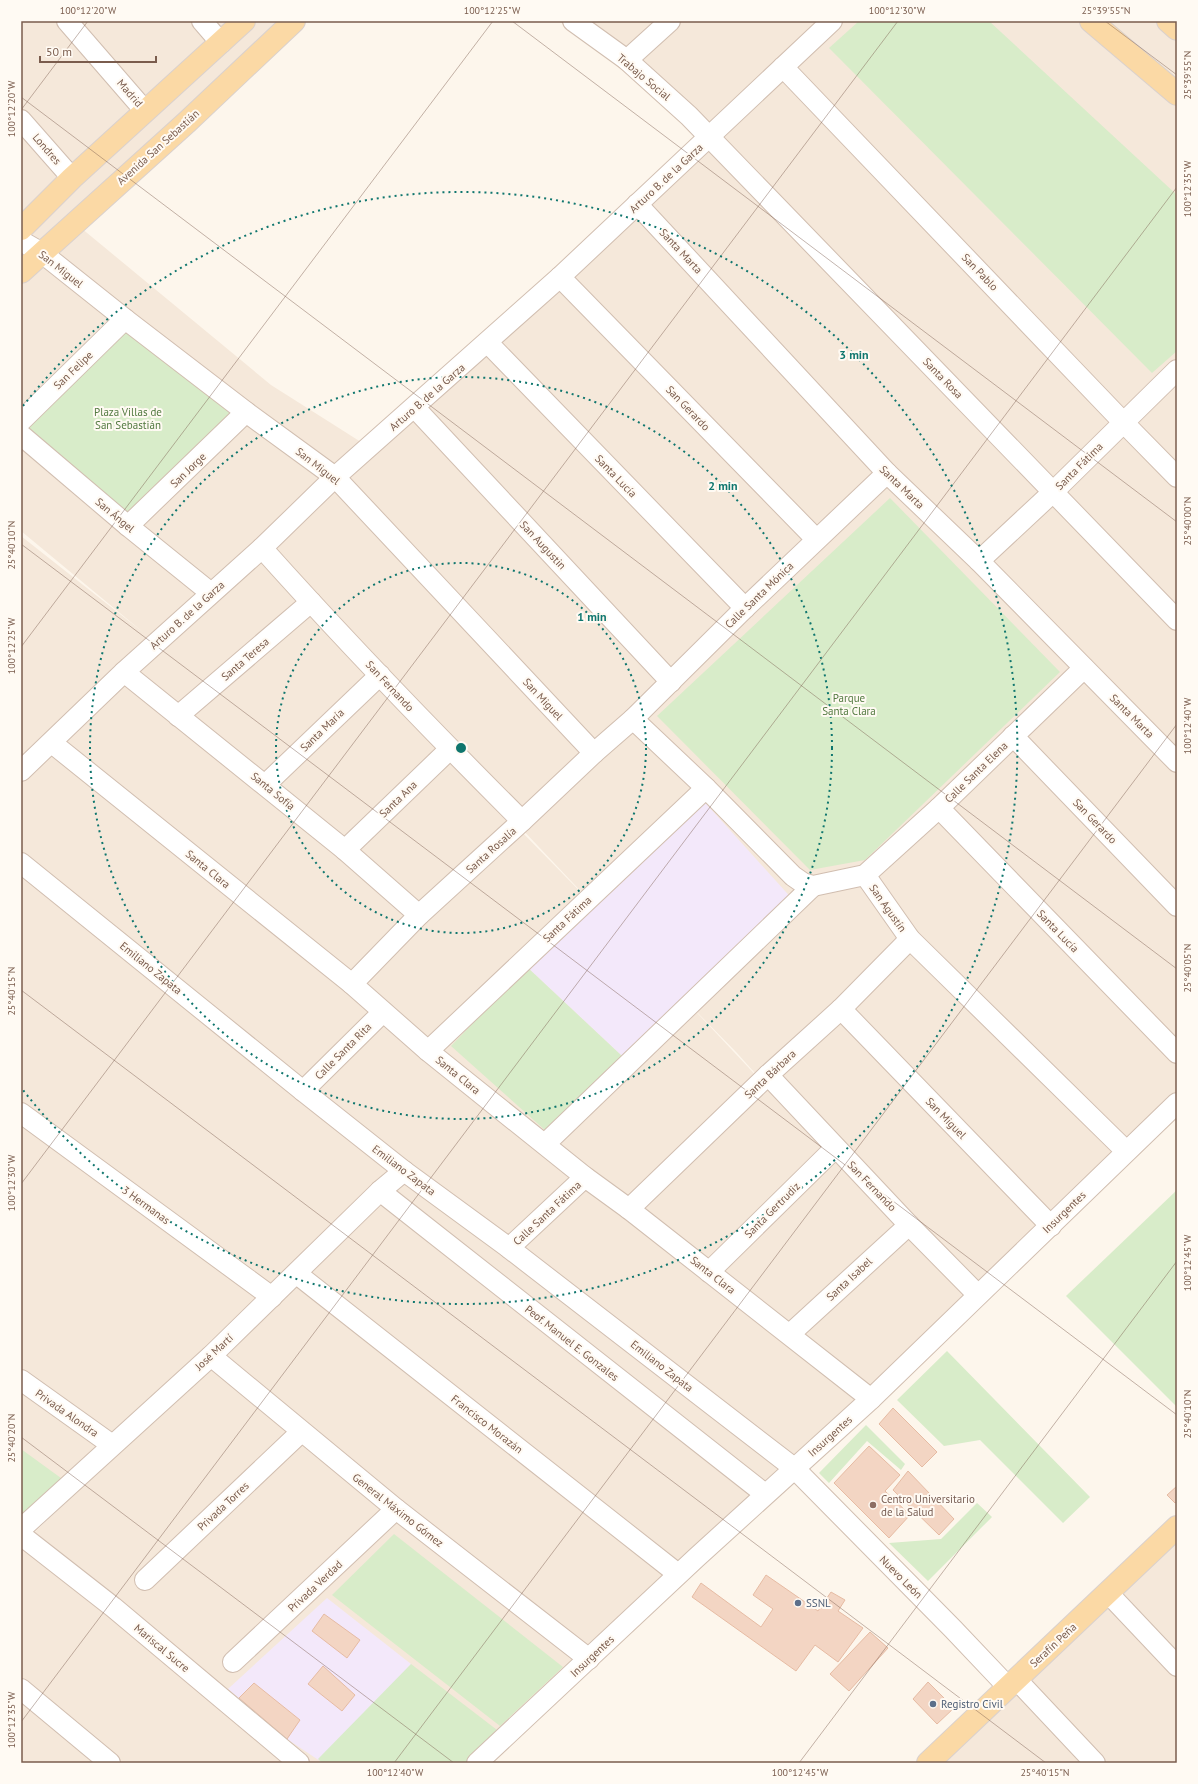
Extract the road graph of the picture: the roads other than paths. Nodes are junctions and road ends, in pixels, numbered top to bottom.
1 (67, 21) edge
2 (202, 21) edge
3 (244, 21) edge
4 (294, 21) edge
5 (573, 21) edge
6 (670, 21) edge
7 (832, 21) edge
8 (1091, 21) edge
9 (1168, 21) edge
10 (1177, 29) edge
11 (221, 43) junction
12 (627, 60) junction
13 (783, 67) junction
14 (1177, 94) edge
15 (146, 111) junction
16 (21, 120) edge
17 (710, 137) junction
18 (72, 178) junction
19 (637, 204) junction
20 (21, 228) edge
21 (21, 241) edge
22 (42, 253) junction
23 (21, 272) edge
24 (560, 277) junction
25 (125, 319) junction
26 (488, 343) junction
27 (1177, 370) edge
28 (415, 408) junction
29 (246, 412) junction
30 (21, 421) edge
31 (1123, 422) junction
32 (21, 435) edge
33 (887, 473) junction
34 (335, 477) junction
35 (1177, 477) edge
36 (1053, 492) junction
37 (128, 526) junction
38 (816, 540) junction
39 (262, 548) junction
40 (979, 561) junction
41 (211, 593) junction
42 (311, 602) junction
43 (745, 608) junction
44 (1177, 620) edge
45 (1084, 668) junction
46 (124, 672) junction
47 (380, 675) junction
48 (671, 682) junction
49 (178, 716) junction
50 (633, 719) junction
51 (1013, 736) junction
52 (52, 743) junction
53 (450, 749) junction
54 (594, 753) junction
55 (1177, 762) edge
56 (21, 771) edge
57 (265, 785) junction
58 (706, 788) junction
59 (939, 808) junction
60 (522, 821) junction
61 (345, 850) junction
62 (21, 863) edge
63 (865, 874) junction
64 (814, 886) junction
65 (1177, 906) edge
66 (419, 915) junction
67 (910, 939) junction
68 (352, 984) junction
69 (841, 1009) junction
70 (383, 1012) junction
71 (428, 1051) junction
72 (1177, 1053) edge
73 (768, 1075) junction
74 (303, 1091) junction
75 (1177, 1103) edge
76 (21, 1113) edge
77 (545, 1144) junction
78 (835, 1148) junction
79 (1126, 1151) junction
80 (404, 1171) junction
81 (585, 1177) junction
82 (380, 1191) junction
83 (629, 1209) junction
84 (909, 1225) junction
85 (1051, 1226) junction
86 (509, 1248) junction
87 (709, 1272) junction
88 (297, 1274) junction
89 (978, 1295) junction
90 (272, 1297) junction
91 (790, 1334) junction
92 (211, 1356) junction
93 (21, 1380) edge
94 (871, 1399) junction
95 (301, 1432) junction
96 (112, 1445) junction
97 (794, 1468) junction
98 (764, 1494) junction
99 (396, 1509) junction
100 (1177, 1527) edge
101 (21, 1529) edge
102 (21, 1535) edge
103 (678, 1574) junction
104 (144, 1580) dead end
105 (1108, 1593) junction
106 (589, 1659) junction
107 (233, 1662) dead end
108 (1177, 1666) edge
109 (1012, 1683) junction
110 (21, 1689) edge
111 (110, 1763) edge
112 (300, 1763) edge
113 (477, 1763) edge
114 (928, 1763) edge
115 (1095, 1763) edge

1 - 15 street, Madrid
2 - 11 street
3 - 11 main road
4 - 22 main road, Avenida San Sebastián
5 - 12 street, Trabajo Social
6 - 12 street
7 - 13 street, Arturo B. de la Garza
8 - 14 main road
9 - 10 main road
11 - 15 main road
12 - 17 street, Trabajo Social
13 - 17 street, Arturo B. de la Garza
13 - 31 street, San Pablo
15 - 18 main road
16 - 18 street, Londres
17 - 19 street, Arturo B. de la Garza
17 - 36 street, Santa Rosa
18 - 20 main road
19 - 24 street, Arturo B. de la Garza
19 - 33 street, Santa Marta
21 - 22 street, San Miguel
22 - 23 main road, Avenida San Sebastián
22 - 25 street, San Miguel
24 - 26 street, Arturo B. de la Garza
24 - 38 street, San Gerardo
25 - 29 street, San Miguel
25 - 30 street, San Felipe
26 - 28 street, Arturo B. de la Garza
26 - 43 street, Santa Lucía
27 - 31 street, Santa Fátima
28 - 34 street, Arturo B. de la Garza
28 - 48 street, San Augustin
29 - 34 street, San Miguel
29 - 37 street, San Jorge
31 - 35 street, San Pablo
31 - 36 street, Santa Fátima
32 - 37 street, San Ángel
33 - 38 street, Calle Santa Mónica
33 - 40 street, Santa Marta
34 - 39 street, Arturo B. de la Garza
34 - 54 street, San Miguel
36 - 40 street, Santa Fátima
36 - 44 street, Santa Rosa
37 - 41 street, San Ángel
38 - 43 street, Calle Santa Mónica
39 - 41 street, Arturo B. de la Garza
39 - 42 street, San Fernando
40 - 45 street, Santa Marta
41 - 46 street, Arturo B. de la Garza
42 - 47 street, San Fernando
42 - 49 street, Santa Teresa
43 - 48 street, Calle Santa Mónica
45 - 51 street, Calle Santa Elena
45 - 55 street, Santa Marta
46 - 49 street, Santa Sofía
46 - 52 street, Arturo B. de la Garza
47 - 53 street, San Fernando
47 - 57 street, Santa María
48 - 50 street, Calle Santa Mónica
49 - 57 street, Santa Sofía
50 - 54 street, Santa Rosalía
50 - 58 street
51 - 59 street, Calle Santa Elena
51 - 65 street, San Gerardo
52 - 56 street, Arturo B. de la Garza
52 - 68 street, Santa Clara
53 - 60 street, San Fernando
53 - 61 street, Santa Ana
54 - 60 street, Santa Rosalía
57 - 61 street, Santa Sofía
58 - 64 street
58 - 71 street, Santa Fátima
59 - 63 street, Calle Santa Elena
59 - 72 street, Santa Lucía
60 - 66 street, Santa Rosalía
61 - 66 street, Santa Sofía
62 - 74 street, Emiliano Zapata
63 - 64 street, San Agustín
63 - 67 street, San Agustín
64 - 77 street
66 - 68 street, Santa Rosalía
67 - 69 street, Santa Bárbara
67 - 79 street, San Agustín
68 - 70 street, Santa Clara
69 - 73 street, Santa Bárbara
69 - 85 street, San Miguel
70 - 71 street, Santa Clara
70 - 74 street, Calle Santa Rita
71 - 77 street, Santa Clara
73 - 78 street, San Fernando
73 - 83 street, Santa Bárbara
74 - 80 street, Emiliano Zapata
75 - 79 street, Insurgentes
76 - 90 street, 3 Hermanas
77 - 81 street, Santa Clara
78 - 84 street, San Fernando
78 - 87 street, Santa Gertrudiz
79 - 85 street, Insurgentes
80 - 82 street, José Martí
80 - 86 street, Emiliano Zapata
81 - 83 street, Santa Clara
81 - 86 street, Calle Santa Fátima
82 - 88 street, José Martí
82 - 98 street, Peof. Manuel E. Gonzales
83 - 87 street, Santa Clara
84 - 89 street, San Fernando
84 - 91 street, Santa Isabel
85 - 89 street, Insurgentes
86 - 97 street, Emiliano Zapata
87 - 91 street, Santa Clara
88 - 90 street, José Martí
88 - 103 street, Francisco Morazán
89 - 94 street, Insurgentes
90 - 92 street, José Martí
91 - 94 street, Santa Clara
92 - 95 street, General Máximo Gómez
92 - 96 street, José Martí
93 - 96 street, Privada Alondra
94 - 97 street, Insurgentes
95 - 99 street, General Máximo Gómez
95 - 104 street, Privada Torres
96 - 101 street, José Martí
97 - 98 street, Insurgentes
97 - 109 street, Nuevo León
98 - 103 street, Insurgentes
99 - 106 street, General Máximo Gómez
99 - 107 street, Privada Verdad
100 - 105 main road, Serafín Peña
102 - 112 street, Mariscal Sucre
103 - 106 street, Insurgentes
105 - 108 street
105 - 109 main road, Serafín Peña
106 - 113 street, Insurgentes
109 - 114 main road, Serafín Peña
109 - 115 street, Nuevo León
110 - 111 street

